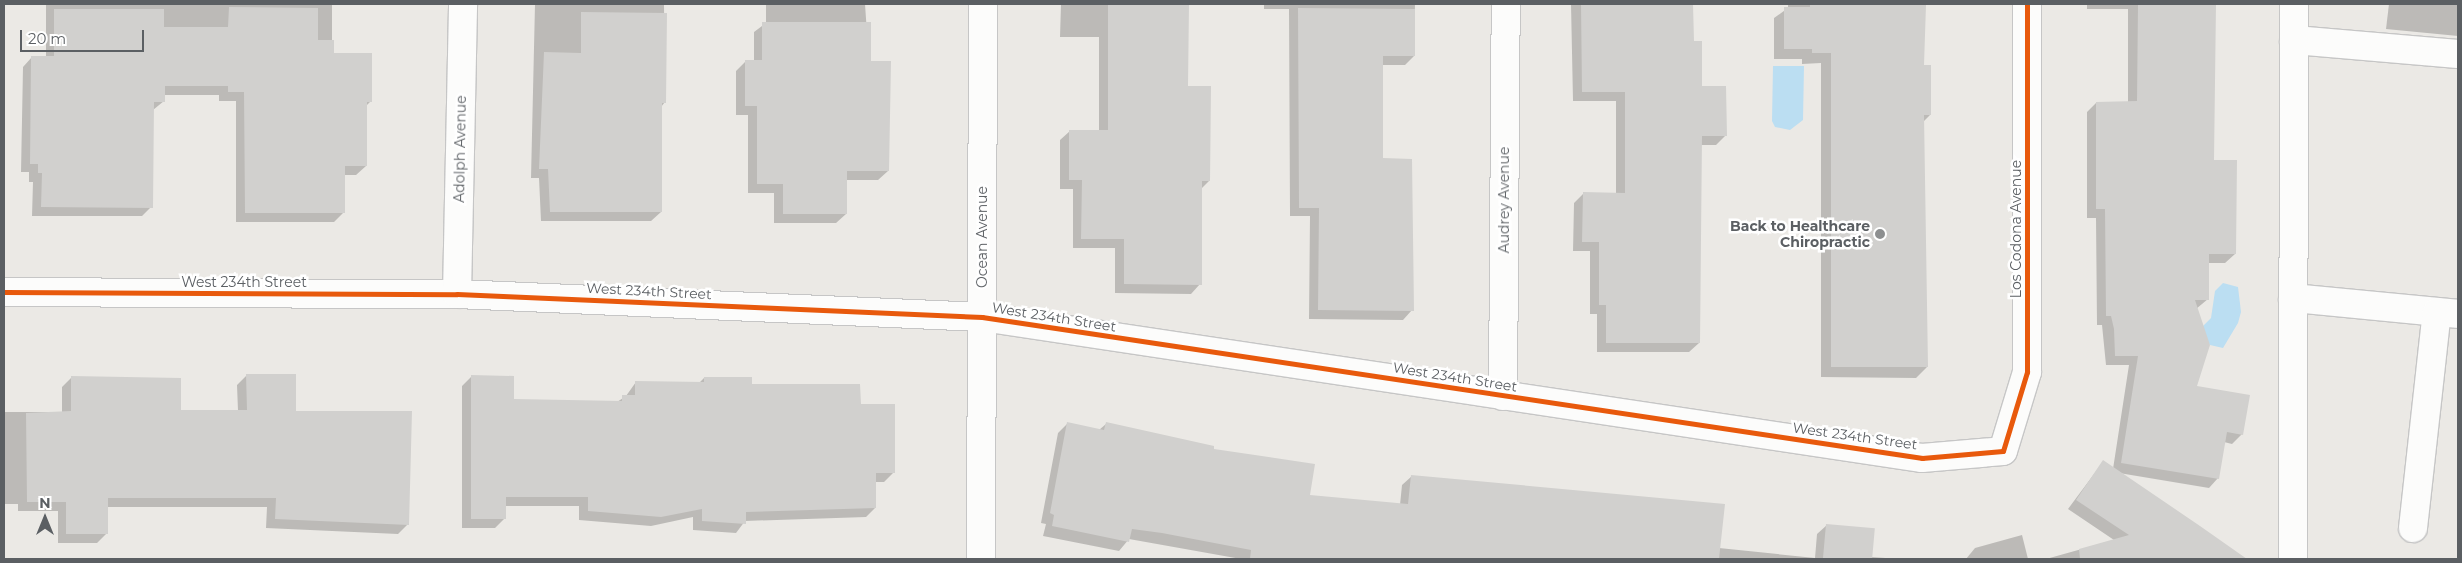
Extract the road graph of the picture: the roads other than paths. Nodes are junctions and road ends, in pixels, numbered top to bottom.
1 (463, 4) edge
2 (983, 4) edge
3 (1506, 4) edge
4 (2027, 4) edge
5 (2294, 4) edge
6 (2294, 40) junction
7 (2458, 54) edge
8 (4, 292) edge
9 (457, 294) junction
10 (2294, 298) junction
11 (2447, 313) edge
12 (982, 317) junction
13 (1503, 396) junction
14 (2003, 451) joint
15 (2413, 528) dead end
16 (982, 559) edge
17 (2294, 559) edge

1 - 9 street, Adolph Avenue
2 - 12 street, Ocean Avenue
3 - 13 street, Audrey Avenue
4 - 14 street, Los Codona Avenue
5 - 6 street
6 - 7 street
6 - 10 street
8 - 9 street, West 234th Street
9 - 12 street, West 234th Street
10 - 11 street
10 - 17 street
11 - 15 street
12 - 13 street, West 234th Street
12 - 16 street, Ocean Avenue
13 - 14 street, West 234th Street

